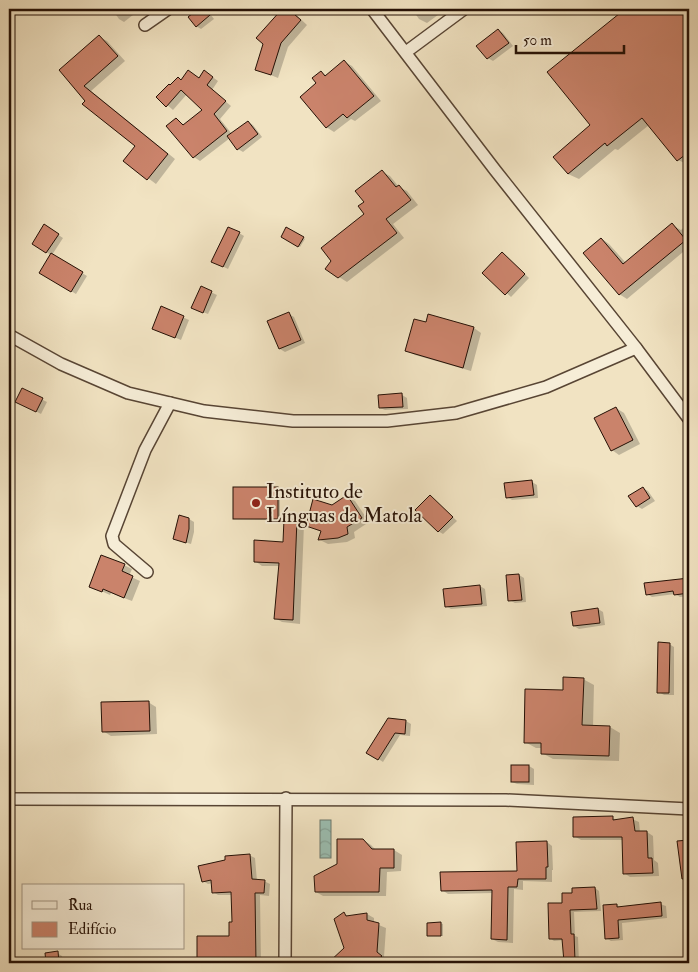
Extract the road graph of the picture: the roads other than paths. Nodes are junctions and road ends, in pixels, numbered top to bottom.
1 (168, 9) edge
2 (372, 9) edge
3 (464, 9) edge
4 (145, 25) dead end
5 (406, 52) junction
6 (9, 335) edge
7 (636, 348) junction
8 (170, 403) junction
9 (689, 419) edge
10 (147, 572) dead end
11 (286, 798) junction
12 (9, 799) edge
13 (689, 809) edge
14 (285, 963) edge

1 - 4 street
2 - 5 street
3 - 5 street
5 - 7 street
6 - 8 street
7 - 8 street
7 - 9 street
8 - 10 street
11 - 12 street
11 - 13 street
11 - 14 street

